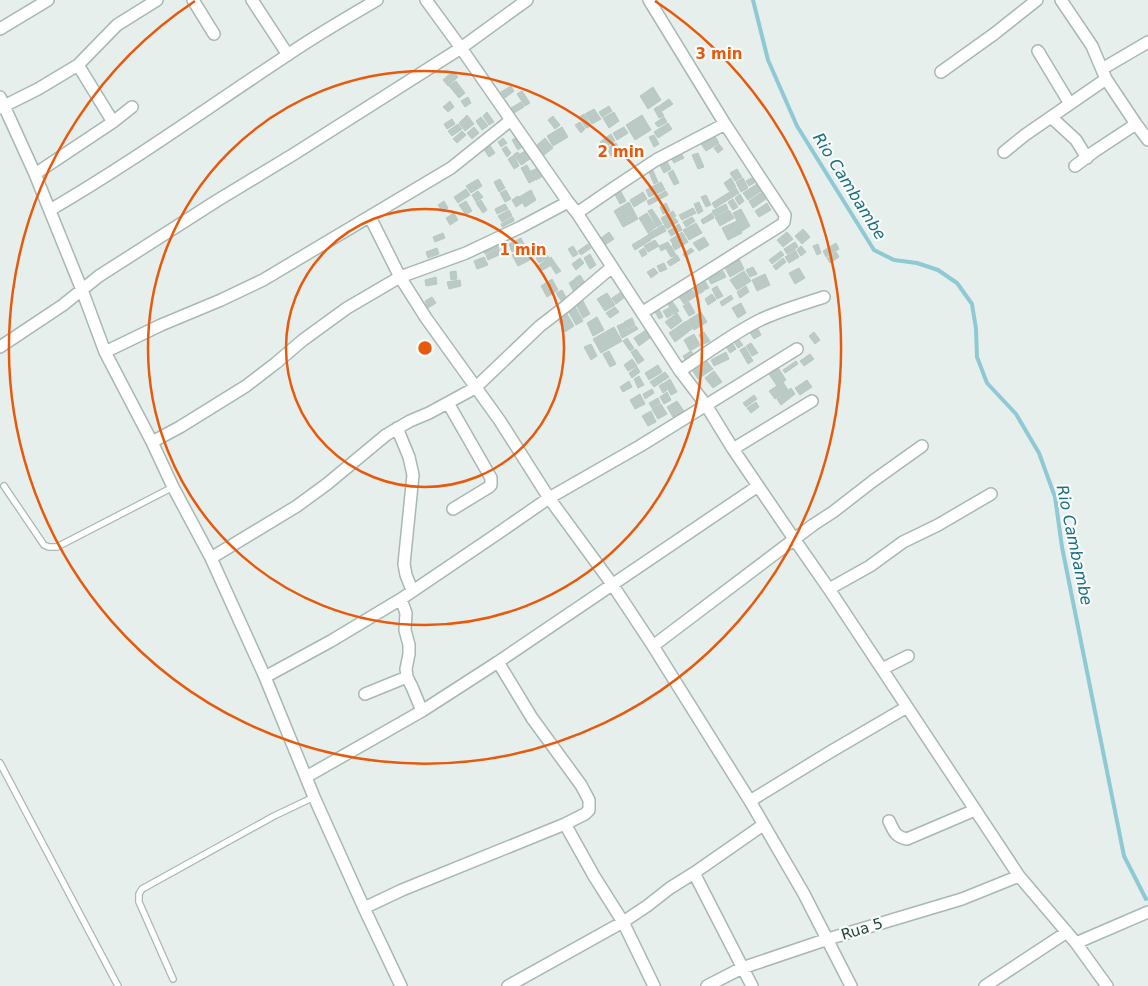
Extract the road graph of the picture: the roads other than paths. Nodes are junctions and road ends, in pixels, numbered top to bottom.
1 (48, 0) edge
2 (157, 0) edge
3 (193, 0) edge
4 (252, 0) edge
5 (376, 0) edge
6 (426, 0) edge
7 (527, 0) edge
8 (649, 0) edge
9 (1037, 0) edge
10 (1061, 0) edge
11 (0, 29) edge
12 (214, 34) dead end
13 (1148, 42) edge
14 (461, 48) junction
15 (1038, 52) dead end
16 (288, 55) junction
17 (78, 65) junction
18 (941, 72) dead end
19 (1104, 74) junction
20 (1, 104) edge
21 (1070, 104) junction
22 (132, 107) dead end
23 (1051, 117) junction
24 (511, 120) junction
25 (113, 122) junction
26 (725, 124) junction
27 (1136, 124) junction
28 (1148, 140) edge
29 (1004, 152) dead end
30 (1087, 158) junction
31 (1075, 166) dead end
32 (35, 174) junction
33 (568, 202) junction
34 (50, 210) junction
35 (577, 213) junction
36 (370, 217) junction
37 (612, 267) junction
38 (400, 277) junction
39 (82, 290) junction
40 (824, 297) dead end
41 (643, 312) junction
42 (1, 343) edge
43 (797, 349) dead end
44 (104, 352) junction
45 (680, 371) junction
46 (475, 388) junction
47 (812, 401) dead end
48 (448, 402) junction
49 (706, 405) junction
50 (398, 428) junction
51 (152, 442) junction
52 (922, 446) dead end
53 (732, 449) junction
54 (4, 486) dead end
55 (758, 486) junction
56 (173, 487) junction
57 (991, 494) dead end
58 (549, 498) junction
59 (453, 509) dead end
60 (794, 540) junction
61 (210, 558) junction
62 (612, 584) junction
63 (829, 589) junction
64 (412, 590) junction
65 (401, 598) junction
66 (653, 646) junction
67 (908, 656) dead end
68 (498, 662) junction
69 (882, 669) junction
70 (265, 677) junction
71 (407, 677) junction
72 (365, 694) dead end
73 (908, 707) junction
74 (422, 711) junction
75 (0, 763) edge
76 (306, 777) junction
77 (314, 797) junction
78 (750, 801) junction
79 (975, 810) junction
80 (889, 820) dead end
81 (565, 824) junction
82 (764, 825) junction
83 (694, 873) junction
84 (1019, 876) junction
85 (364, 908) junction
86 (1143, 914) edge
87 (623, 922) junction
88 (1067, 932) junction
89 (828, 939) junction
90 (1076, 944) junction
91 (742, 968) junction
92 (173, 979) dead end
93 (118, 986) edge
94 (401, 986) edge
95 (508, 986) edge
96 (654, 986) edge
97 (707, 986) edge
98 (752, 986) edge
99 (851, 986) edge
100 (985, 986) edge
101 (1107, 986) edge

1 - 11 street
2 - 17 street
3 - 12 street
4 - 16 street
5 - 16 street
6 - 14 street
7 - 14 street
8 - 26 street
9 - 18 street
10 - 19 street
13 - 19 street
14 - 24 street
14 - 39 street
15 - 21 street
16 - 34 street
17 - 20 street
17 - 25 street
19 - 21 street
19 - 27 street
20 - 32 street
21 - 23 street
22 - 25 street
23 - 29 street
23 - 30 street
24 - 33 street
24 - 36 street
25 - 32 street
26 - 35 street
26 - 41 street
27 - 28 street
27 - 30 street
30 - 31 street
32 - 34 street
33 - 35 street
33 - 38 street
34 - 39 street
35 - 37 street
36 - 38 street
36 - 44 street
37 - 41 street
37 - 46 street
38 - 46 street
38 - 51 street
39 - 42 street
39 - 44 street
40 - 45 street
41 - 45 street
43 - 49 street
44 - 51 street
45 - 49 street
46 - 48 street
46 - 58 street
47 - 53 street
48 - 50 street
48 - 59 street
49 - 53 street
49 - 58 street
50 - 61 street
50 - 64 street
51 - 56 street
52 - 60 street
53 - 55 street
54 - 56 lane
55 - 60 street
55 - 62 street
56 - 61 street
57 - 63 street
58 - 62 street
58 - 64 street
60 - 63 street
60 - 66 street
61 - 70 street
62 - 66 street
62 - 68 street
63 - 69 street
64 - 65 street
65 - 70 street
65 - 71 street
66 - 78 street
67 - 69 street
68 - 74 street
68 - 81 street
69 - 73 street
70 - 76 street
71 - 72 street
71 - 74 street
73 - 78 street
73 - 79 street
74 - 76 street
75 - 93 lane
76 - 77 street
77 - 85 street
77 - 92 lane
78 - 82 street
79 - 80 street
79 - 84 street
81 - 85 street
81 - 87 street
82 - 83 street
82 - 89 street
83 - 87 street
83 - 91 street
84 - 88 street
84 - 89 street, Rua 5
85 - 94 street
86 - 90 street
87 - 95 street
87 - 96 street
88 - 90 street
88 - 100 street
89 - 91 street, Rua 5
89 - 99 street
90 - 101 street
91 - 97 street, Rua 5
91 - 98 street

